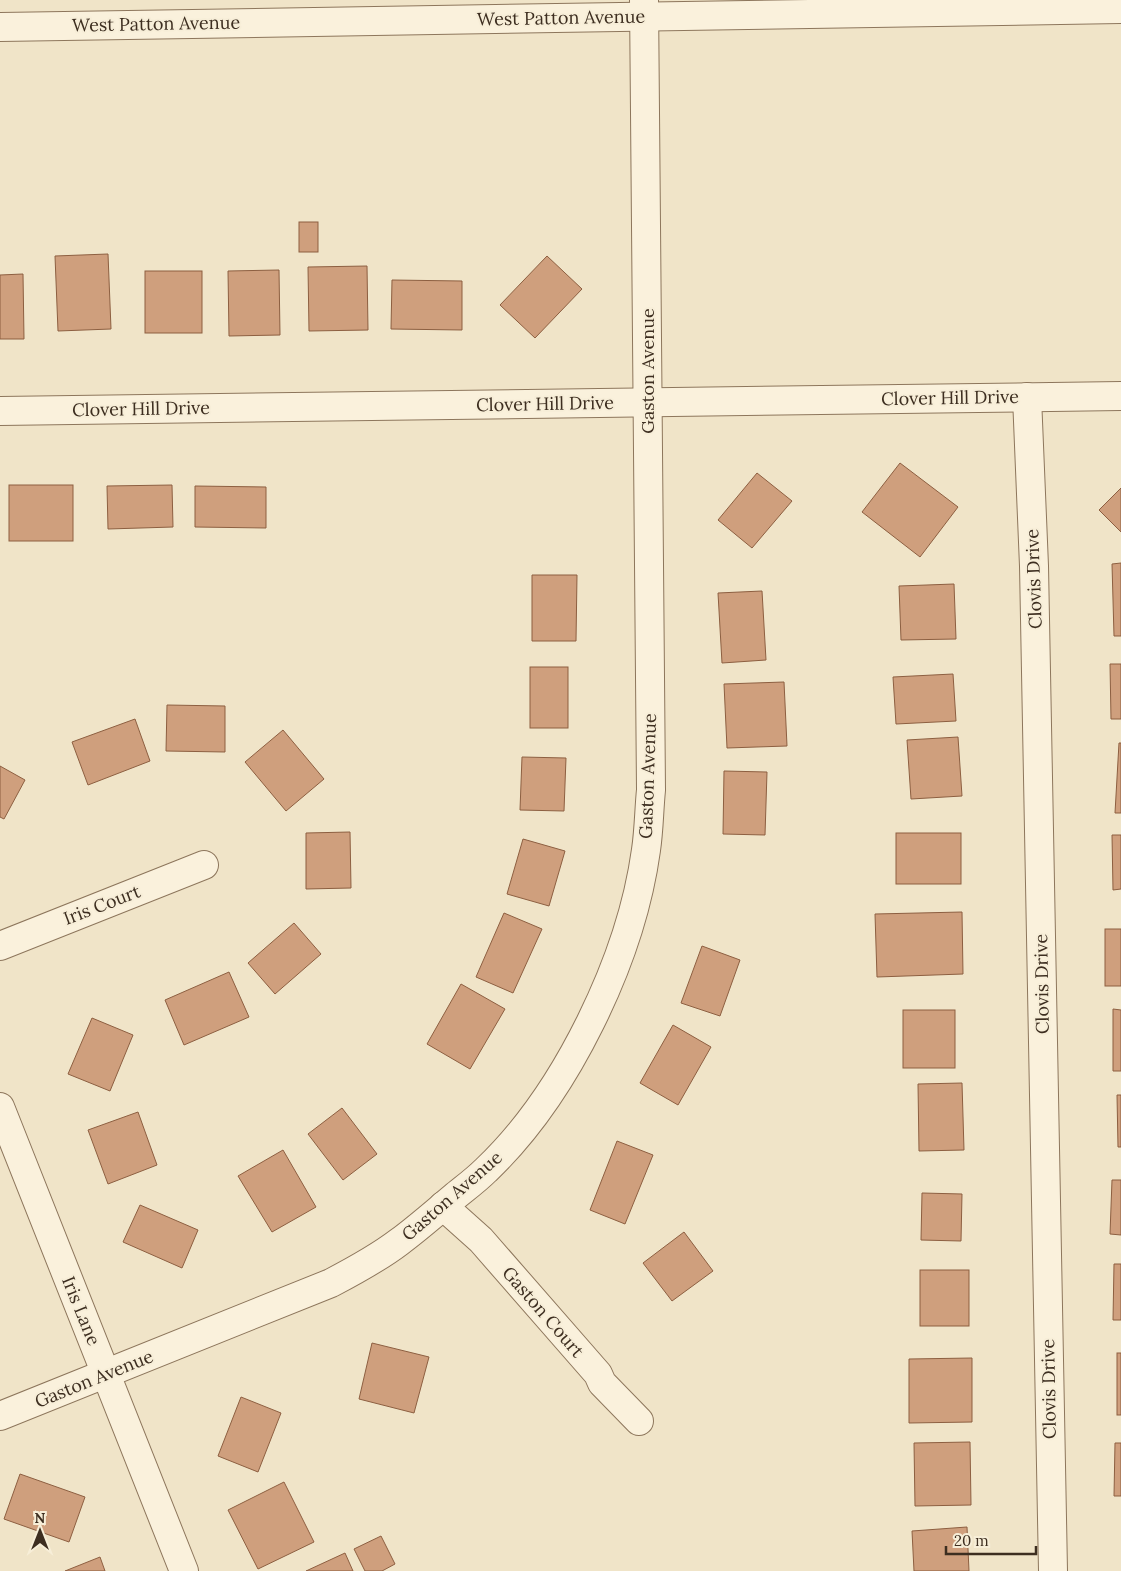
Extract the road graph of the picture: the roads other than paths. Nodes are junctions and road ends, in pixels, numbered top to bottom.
1 (644, 9) edge
2 (1121, 9) edge
3 (0, 27) edge
4 (1121, 396) edge
5 (1027, 397) junction
6 (648, 402) junction
7 (0, 411) edge
8 (204, 865) dead end
9 (0, 946) edge
10 (0, 1107) edge
11 (444, 1206) junction
12 (106, 1374) junction
13 (0, 1416) edge
14 (639, 1421) dead end
15 (184, 1571) edge
16 (1053, 1571) edge

1 - 2 street, West Patton Avenue
1 - 3 street, West Patton Avenue
1 - 6 street, Gaston Avenue
4 - 5 street, Clover Hill Drive
5 - 6 street, Clover Hill Drive
5 - 16 street, Clovis Drive
6 - 7 street, Clover Hill Drive
6 - 11 street, Gaston Avenue
8 - 9 street, Iris Court
10 - 12 street, Iris Lane
11 - 12 street, Gaston Avenue
11 - 14 street, Gaston Court
12 - 13 street, Gaston Avenue
12 - 15 street, Iris Lane

